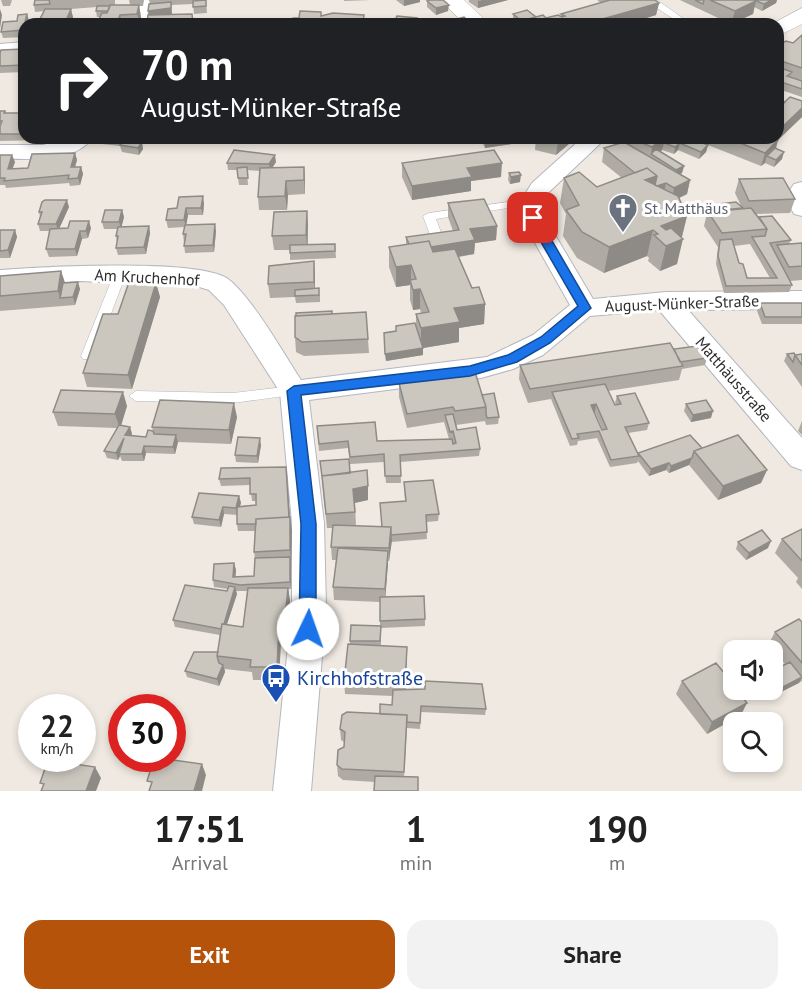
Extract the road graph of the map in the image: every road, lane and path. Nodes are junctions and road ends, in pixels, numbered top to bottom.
1 (451, 0) edge
2 (654, 2) edge
3 (802, 14) edge
4 (471, 18) edge
5 (678, 18) edge
6 (784, 26) edge
7 (18, 48) edge
8 (0, 50) edge
9 (72, 144) edge
10 (588, 144) edge
11 (0, 152) edge
12 (802, 189) edge
13 (530, 202) junction
14 (802, 209) edge
15 (436, 235) edge
16 (120, 274) junction
17 (0, 278) edge
18 (802, 300) edge
19 (666, 301) junction
20 (585, 308) junction
21 (88, 356) edge
22 (294, 391) junction
23 (136, 396) dead end
24 (802, 458) edge
25 (292, 791) edge

1 - 4 street
2 - 5 lane
3 - 6 street
7 - 8 street
9 - 11 street
10 - 13 street
12 - 14 street
13 - 15 lane
13 - 20 street
16 - 17 street, Am Kruchenhof
16 - 21 lane
16 - 22 street, Am Kruchenhof
18 - 19 street, August-Münker-Straße
19 - 20 street, August-Münker-Straße
19 - 24 street, Matthäusstraße
20 - 22 street, August-Münker-Straße
22 - 23 lane
22 - 25 street

